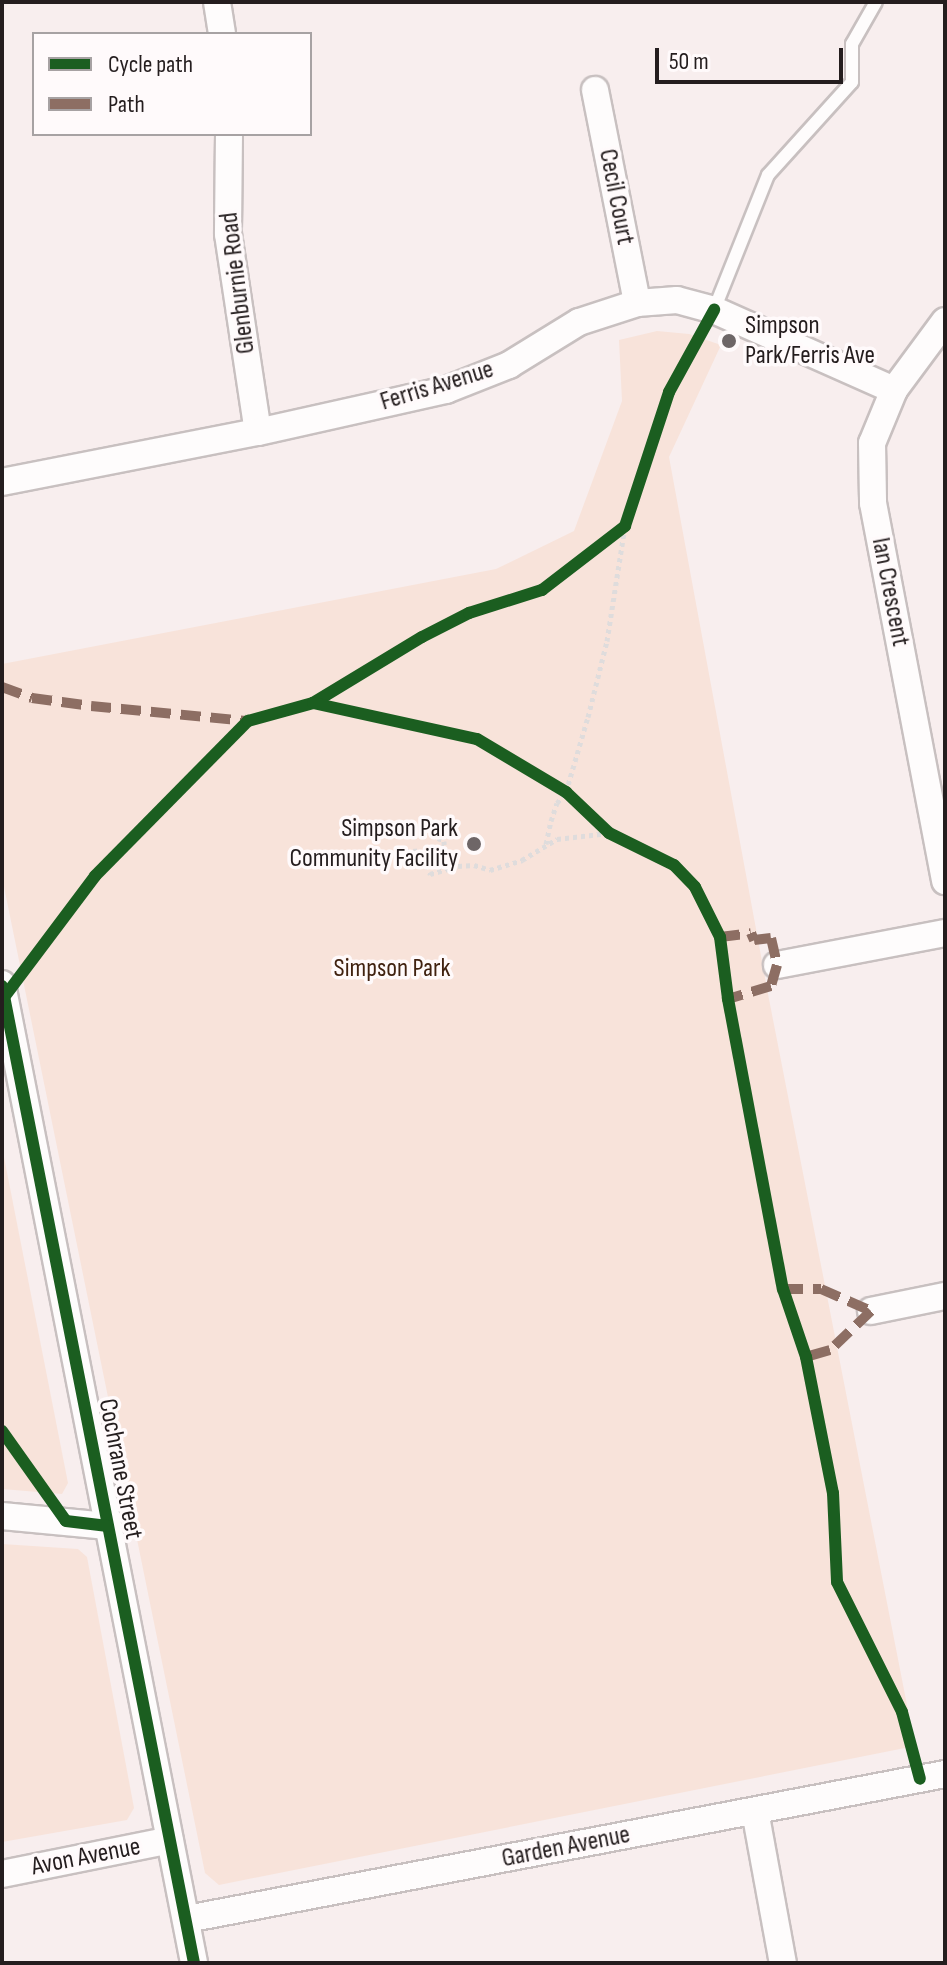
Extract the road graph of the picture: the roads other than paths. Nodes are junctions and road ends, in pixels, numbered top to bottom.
1 (217, 2) edge
2 (876, 2) edge
3 (222, 32) edge
4 (595, 90) dead end
5 (229, 136) edge
6 (637, 303) junction
7 (714, 310) junction
8 (945, 321) edge
9 (894, 390) junction
10 (258, 432) junction
11 (2, 482) edge
12 (945, 881) edge
13 (945, 933) edge
14 (777, 965) dead end
15 (2, 984) edge
16 (945, 1296) edge
17 (871, 1311) dead end
18 (2, 1516) edge
19 (108, 1526) junction
20 (945, 1774) edge
21 (755, 1811) junction
22 (170, 1840) junction
23 (2, 1874) edge
24 (187, 1919) junction
25 (194, 1963) edge
26 (783, 1963) edge

1 - 3 street
2 - 7 lane
4 - 6 street, Cecil Court
5 - 10 street, Glenburnie Road
6 - 7 street, Ferris Avenue
6 - 10 street, Ferris Avenue
7 - 9 street, Ferris Avenue
8 - 9 street, Ian Crescent
9 - 12 street, Ian Crescent
10 - 11 street, Ferris Avenue
13 - 14 street
15 - 19 street, Cochrane Street
16 - 17 street
18 - 19 street
19 - 22 street, Cochrane Street
20 - 21 street, Garden Avenue
21 - 24 street, Garden Avenue
21 - 26 street
22 - 23 street, Avon Avenue
22 - 24 street, Cochrane Street
24 - 25 street, Cochrane Street

